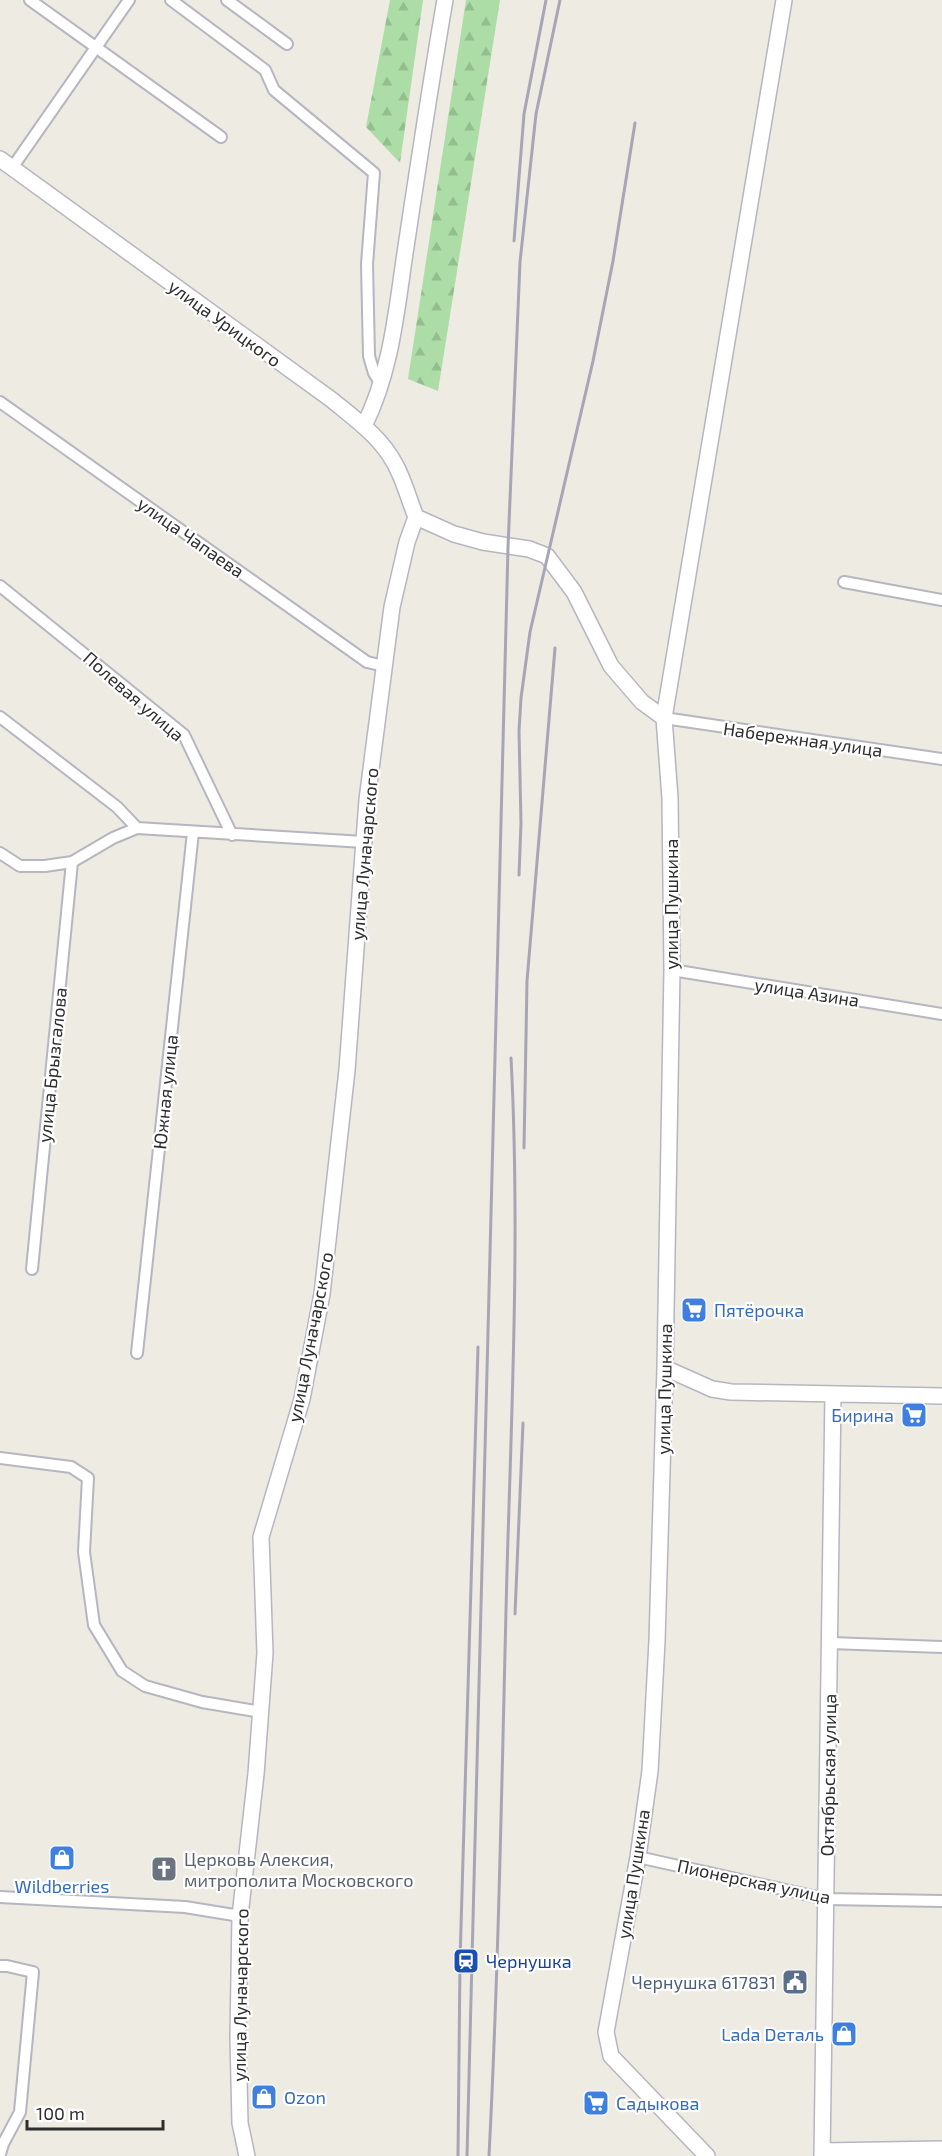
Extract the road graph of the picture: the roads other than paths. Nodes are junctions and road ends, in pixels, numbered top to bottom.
1 (30, 0) edge
2 (129, 0) edge
3 (171, 0) edge
4 (227, 0) edge
5 (445, 0) edge
6 (784, 0) edge
7 (288, 44) dead end
8 (96, 47) junction
9 (221, 137) dead end
10 (6, 163) edge
11 (382, 386) junction
12 (0, 402) edge
13 (364, 426) junction
14 (416, 517) junction
15 (844, 582) dead end
16 (0, 586) edge
17 (942, 600) edge
18 (384, 666) junction
19 (0, 717) edge
20 (664, 718) junction
21 (942, 759) edge
22 (137, 828) junction
23 (193, 832) junction
24 (232, 834) junction
25 (364, 842) junction
26 (0, 853) edge
27 (72, 862) junction
28 (672, 970) junction
29 (942, 1014) edge
30 (32, 1269) dead end
31 (137, 1353) dead end
32 (665, 1368) junction
33 (833, 1394) junction
34 (942, 1396) edge
35 (0, 1458) edge
36 (830, 1643) junction
37 (942, 1647) edge
38 (261, 1712) junction
39 (638, 1857) junction
40 (0, 1897) edge
41 (826, 1899) junction
42 (942, 1901) edge
43 (240, 1916) junction
44 (0, 1966) edge
45 (942, 2149) edge
46 (0, 2154) edge
47 (822, 2154) edge
48 (247, 2156) edge
49 (707, 2156) edge

1 - 8 street
2 - 8 street
3 - 11 street
4 - 7 street
5 - 11 street
6 - 20 street, улица Пушкина
8 - 9 street
8 - 10 street
10 - 13 street, улица Урицкого
11 - 13 street
12 - 18 street, улица Чапаева
13 - 14 street, улица Урицкого
14 - 18 street, улица Луначарского
14 - 20 street
15 - 17 street
16 - 24 street, Полевая улица
18 - 25 street, улица Луначарского
19 - 22 street
20 - 21 street, Набережная улица
20 - 28 street, улица Пушкина
22 - 23 street
22 - 27 street
23 - 24 street
23 - 31 street, Южная улица
24 - 25 street
25 - 38 street, улица Луначарского
26 - 27 street
27 - 30 street, улица Брызгалова
28 - 29 street, улица Азина
28 - 32 street, улица Пушкина
32 - 33 street
32 - 39 street, улица Пушкина
33 - 34 street
33 - 36 street, Октябрьская улица
35 - 38 street
36 - 37 street
36 - 41 street, Октябрьская улица
38 - 43 street, улица Луначарского
39 - 41 street, Пионерская улица
39 - 49 street, улица Пушкина
40 - 43 street
41 - 42 street, Пионерская улица
41 - 47 street, Октябрьская улица
43 - 48 street, улица Луначарского
44 - 46 street
45 - 47 street

